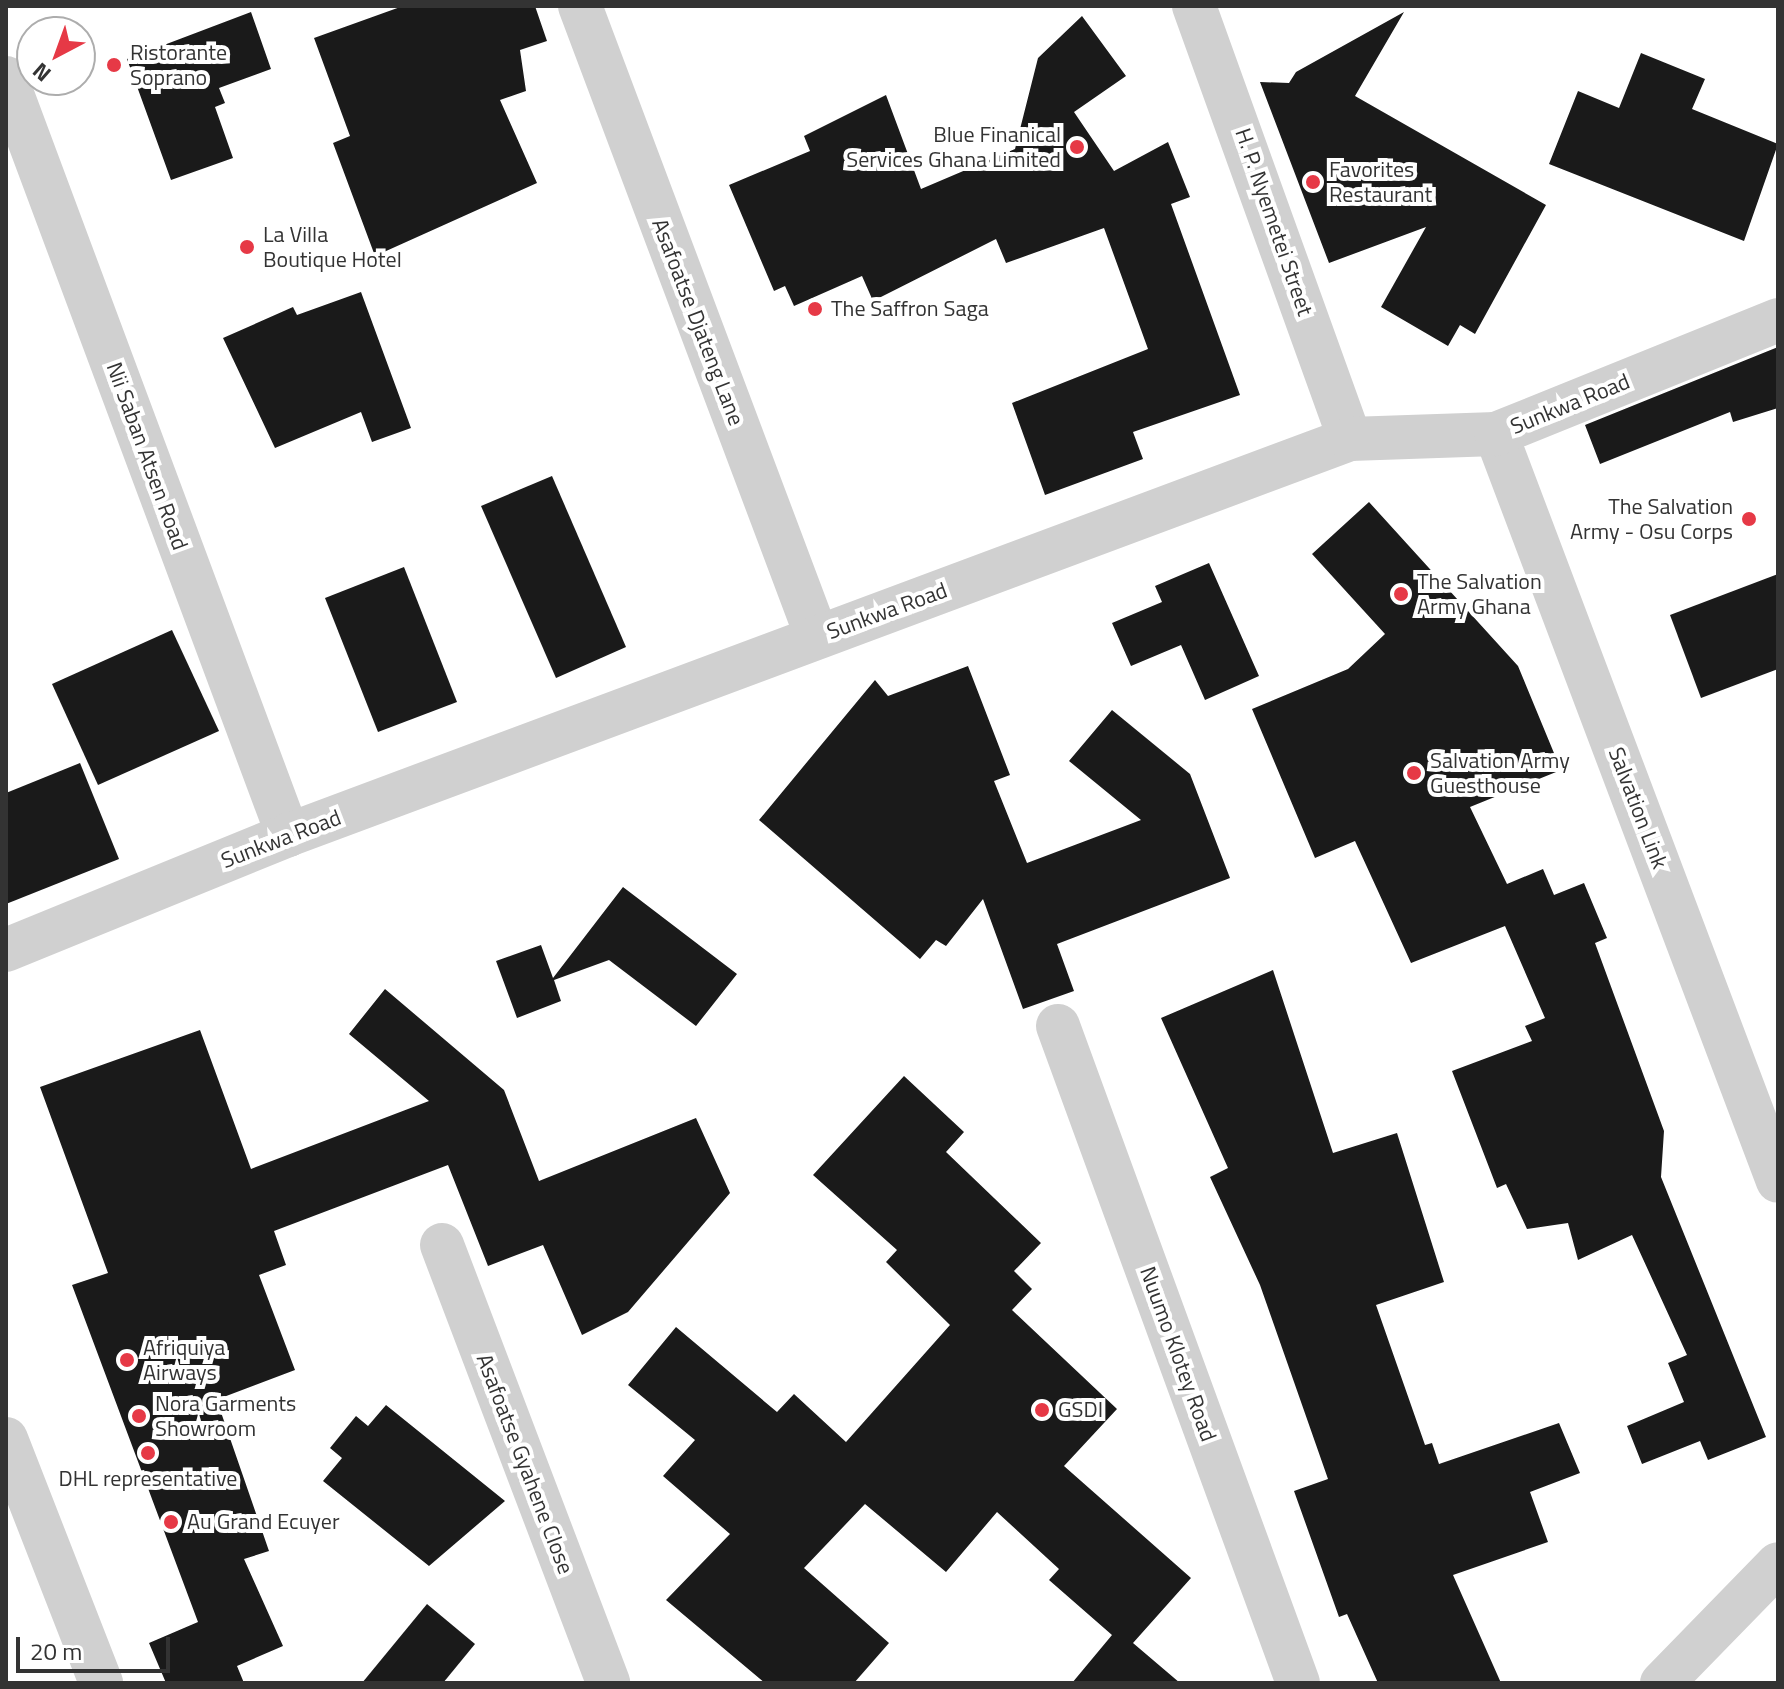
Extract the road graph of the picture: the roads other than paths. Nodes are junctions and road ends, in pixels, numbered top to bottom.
1 (580, 6) edge
2 (1194, 6) edge
3 (6, 78) edge
4 (1778, 320) edge
5 (1496, 434) junction
6 (1350, 439) junction
7 (817, 637) junction
8 (288, 835) junction
9 (6, 950) edge
10 (1058, 1026) dead end
11 (1778, 1181) edge
12 (442, 1245) dead end
13 (6, 1439) edge
14 (1778, 1564) edge
15 (101, 1683) edge
16 (608, 1683) edge
17 (1298, 1683) edge
18 (1662, 1683) edge

1 - 7 street, Asafoatse Djateng Lane
2 - 6 street, H. P. Nyemetei Street
3 - 8 street, Nii Saban Atsen Road
4 - 5 street, Sunkwa Road
5 - 6 street, Sunkwa Road
5 - 11 street, Salvation Link
6 - 7 street, Sunkwa Road
7 - 8 street, Sunkwa Road
8 - 9 street, Sunkwa Road
10 - 17 street, Nuumo Klotey Road
12 - 16 street, Asafoatse Gyahene Close
13 - 15 street
14 - 18 street

